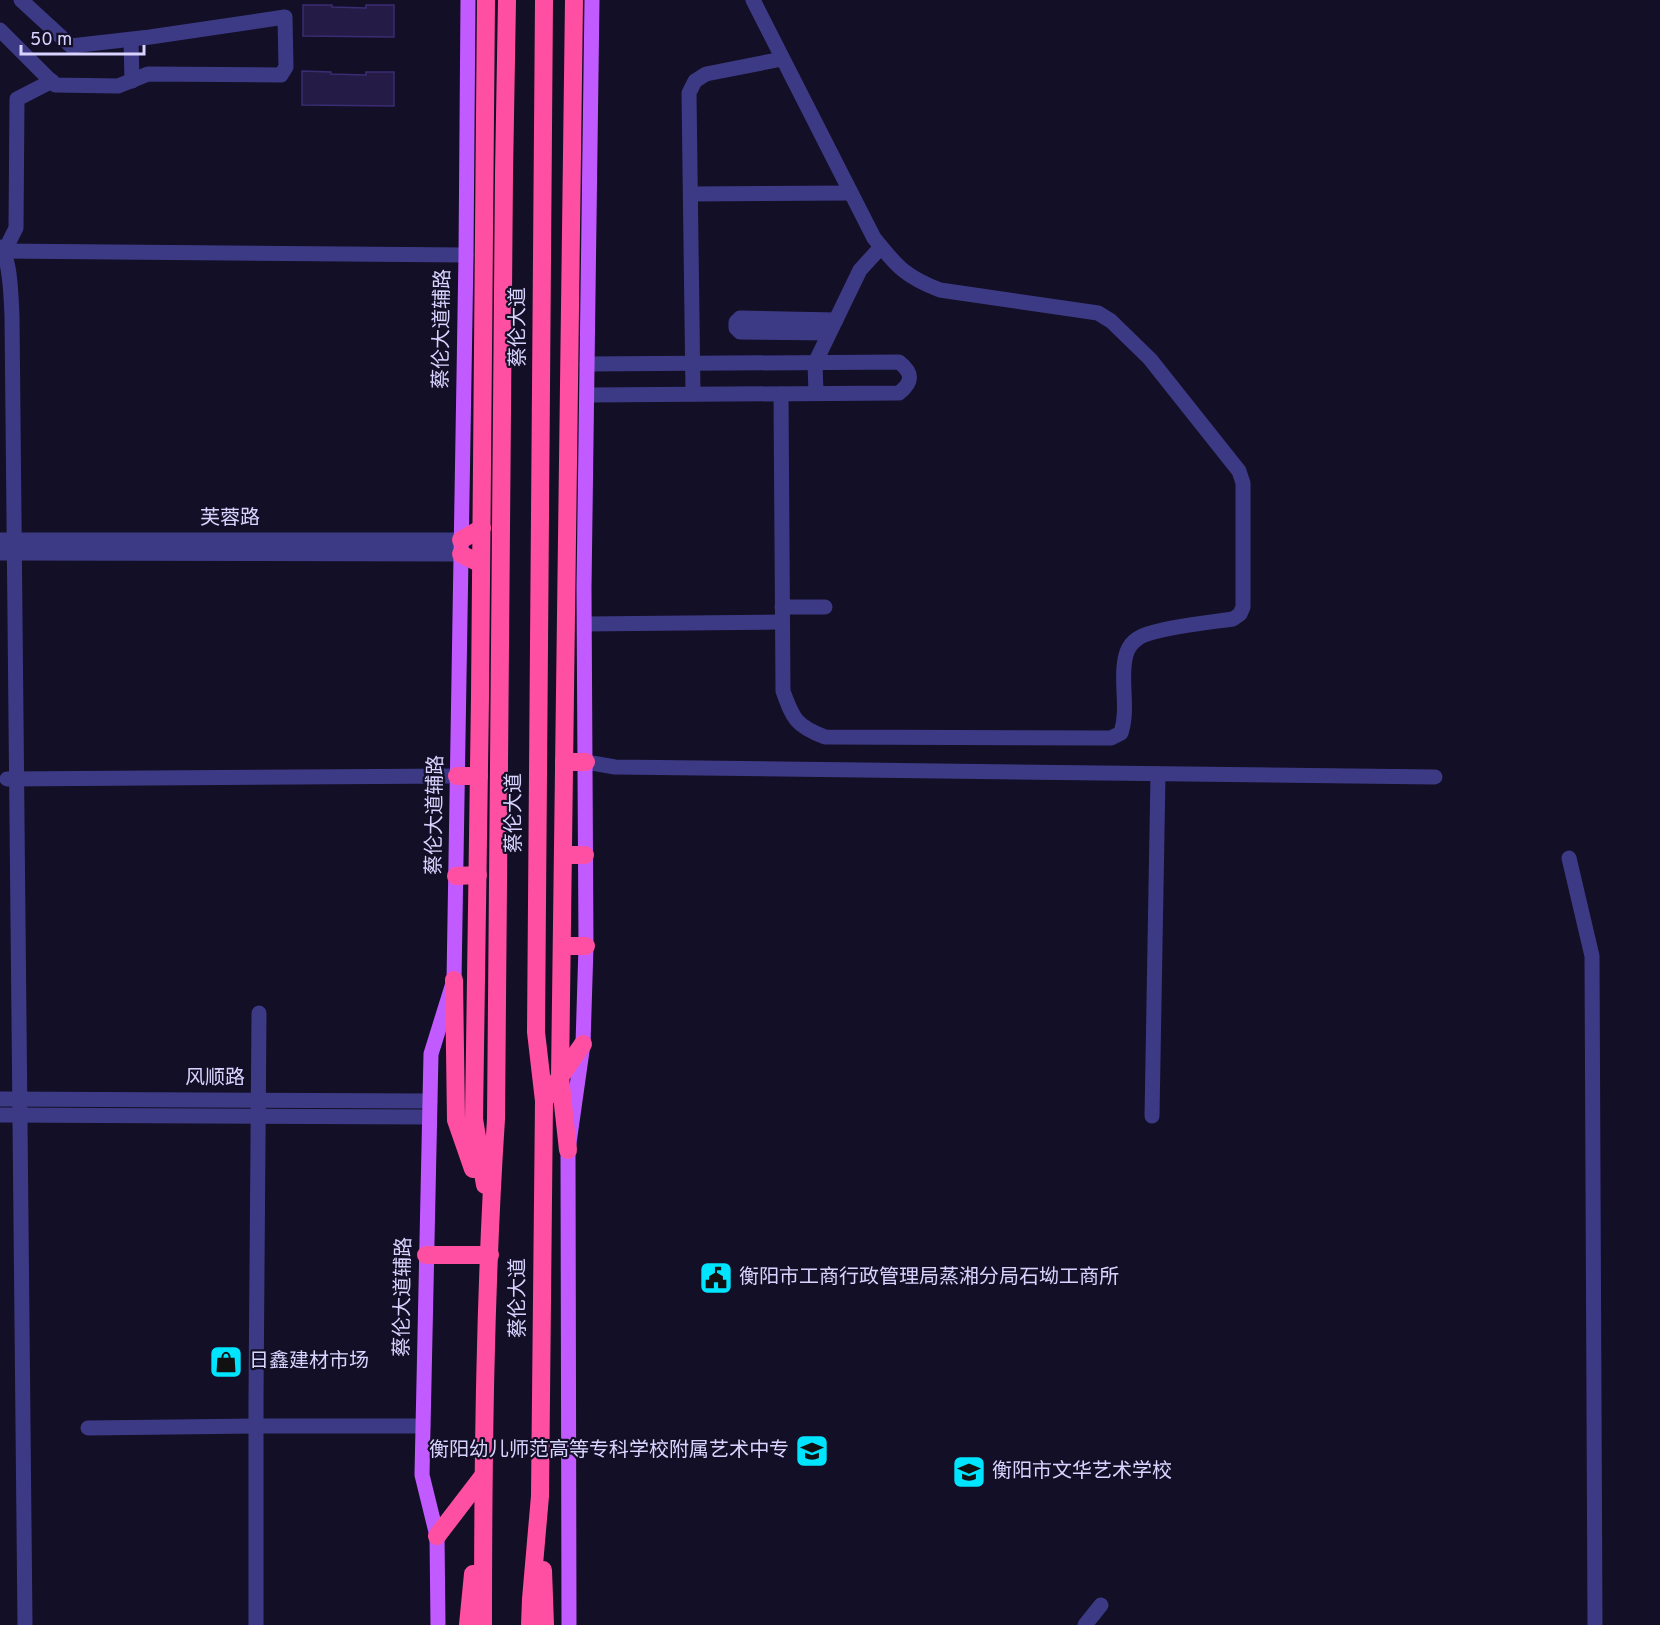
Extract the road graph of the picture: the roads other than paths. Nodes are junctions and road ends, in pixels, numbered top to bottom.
1 (21, 0) edge
2 (468, 0) edge
3 (486, 0) edge
4 (507, 0) edge
5 (544, 0) edge
6 (574, 0) edge
7 (592, 0) edge
8 (753, 0) edge
9 (0, 30) edge
10 (131, 40) junction
11 (782, 59) junction
12 (52, 81) junction
13 (132, 81) junction
14 (850, 193) junction
15 (691, 194) junction
16 (881, 248) junction
17 (1, 250) edge
18 (475, 255) junction
19 (0, 279) edge
20 (832, 326) junction
21 (581, 358) junction
22 (693, 363) junction
23 (815, 363) junction
24 (816, 393) junction
25 (693, 394) junction
26 (781, 394) junction
27 (587, 395) junction
28 (482, 528) junction
29 (6, 547) edge
30 (461, 547) junction
31 (481, 564) junction
32 (825, 607) dead end
33 (782, 615) junction
34 (585, 624) junction
35 (564, 762) junction
36 (586, 762) junction
37 (1158, 774) junction
38 (457, 776) junction
39 (479, 776) junction
40 (1435, 777) dead end
41 (12, 779) junction
42 (563, 855) junction
43 (585, 855) junction
44 (1569, 858) dead end
45 (478, 875) junction
46 (456, 876) junction
47 (562, 946) junction
48 (586, 946) junction
49 (454, 980) junction
50 (259, 1013) dead end
51 (583, 1044) junction
52 (560, 1077) junction
53 (10, 1099) edge
54 (258, 1100) junction
55 (430, 1101) junction
56 (544, 1101) junction
57 (10, 1115) edge
58 (1152, 1116) dead end
59 (258, 1117) junction
60 (429, 1117) junction
61 (568, 1150) junction
62 (490, 1216) junction
63 (426, 1254) junction
64 (490, 1255) junction
65 (256, 1426) junction
66 (423, 1426) junction
67 (88, 1428) dead end
68 (483, 1476) junction
69 (540, 1496) junction
70 (437, 1536) junction
71 (1101, 1605) dead end
72 (15, 1625) edge
73 (25, 1625) edge
74 (256, 1625) edge
75 (438, 1625) edge
76 (468, 1625) edge
77 (483, 1625) edge
78 (530, 1625) edge
79 (545, 1625) edge
80 (568, 1625) edge
81 (1085, 1625) edge
82 (1595, 1625) edge

1 - 10 street
2 - 18 main road, 蔡伦大道辅路
3 - 18 highway
4 - 62 highway, 蔡伦大道
5 - 56 highway, 蔡伦大道
6 - 21 highway
7 - 21 main road
8 - 11 street
9 - 12 street
10 - 13 street
10 - 13 street
11 - 14 street
11 - 15 street
12 - 13 street
12 - 17 street
14 - 15 street
14 - 16 street
15 - 22 street
16 - 20 street
16 - 33 street
17 - 18 street
17 - 29 street
18 - 28 highway
18 - 30 main road, 蔡伦大道辅路
19 - 29 street
20 - 20 street
20 - 23 street
21 - 22 street
21 - 27 main road
21 - 35 highway
22 - 23 street
22 - 25 street
23 - 24 street
23 - 24 street
24 - 26 street
25 - 26 street
25 - 27 street
26 - 33 street
27 - 34 main road
28 - 30 highway
28 - 31 highway
29 - 30 street, 芙蓉路
29 - 41 street
30 - 31 highway
30 - 38 main road, 蔡伦大道辅路
31 - 39 highway
32 - 33 street
33 - 34 street
34 - 36 main road
35 - 36 highway
35 - 42 highway
36 - 37 street
36 - 43 main road
37 - 40 street
37 - 58 street
38 - 39 highway
38 - 41 street
38 - 46 main road, 蔡伦大道辅路
39 - 45 highway
41 - 53 street
42 - 43 highway
42 - 47 highway
43 - 48 main road
44 - 82 street
45 - 46 highway
45 - 62 highway
46 - 49 main road, 蔡伦大道辅路
47 - 48 highway
47 - 52 highway
48 - 51 main road
49 - 55 main road, 蔡伦大道辅路
49 - 62 highway
50 - 54 street
51 - 52 highway
51 - 61 main road
52 - 56 highway
52 - 61 highway
53 - 54 street, 风顺路
53 - 57 street
54 - 55 street, 风顺路
54 - 59 street
55 - 60 main road, 蔡伦大道辅路
56 - 69 highway, 蔡伦大道
57 - 59 street, 风顺路
57 - 72 street
57 - 73 street
59 - 60 street, 风顺路
59 - 65 street
60 - 63 main road, 蔡伦大道辅路
61 - 80 main road
62 - 64 highway, 蔡伦大道
63 - 64 highway
63 - 66 main road, 蔡伦大道辅路
64 - 68 highway, 蔡伦大道
65 - 66 street
65 - 67 street
65 - 74 street
66 - 70 main road, 蔡伦大道辅路
68 - 70 highway
68 - 76 highway
68 - 77 highway, 蔡伦大道
69 - 78 highway, 蔡伦大道
69 - 79 highway
70 - 75 main road, 蔡伦大道辅路
71 - 81 street

